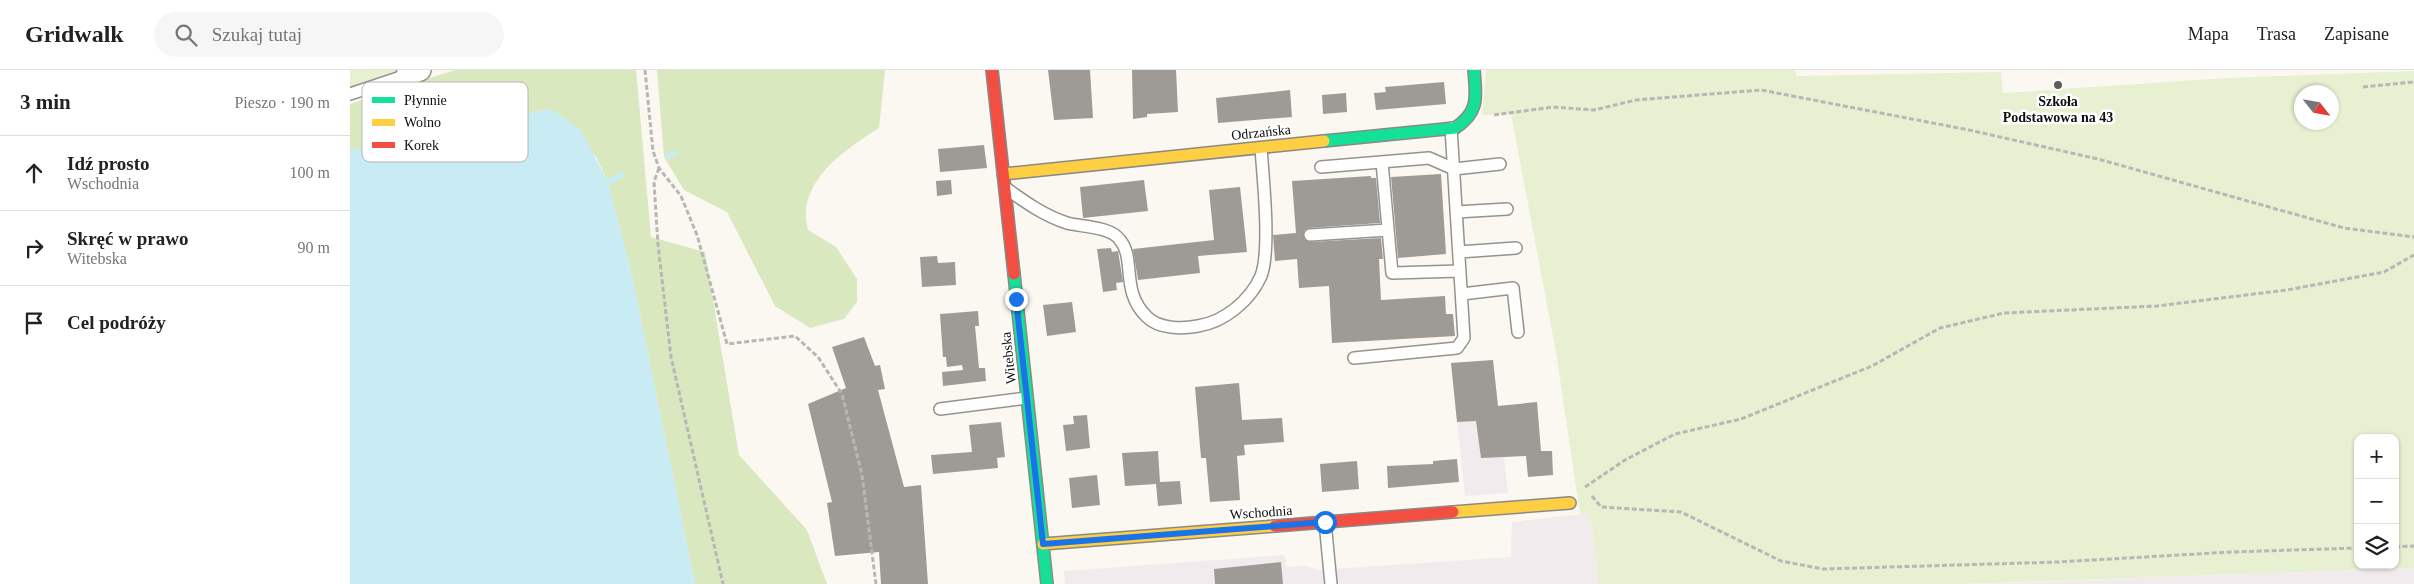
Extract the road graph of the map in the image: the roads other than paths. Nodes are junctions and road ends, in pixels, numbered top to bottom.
1 (992, 70) edge
2 (1474, 70) edge
3 (413, 72) edge
4 (384, 82) edge
5 (362, 90) edge
6 (350, 94) edge
7 (1451, 128) junction
8 (1261, 148) junction
9 (1382, 162) junction
10 (1500, 164) dead end
11 (1321, 167) dead end
12 (1454, 169) junction
13 (1003, 174) junction
14 (1004, 187) junction
15 (1507, 208) dead end
16 (1456, 212) junction
17 (1388, 230) junction
18 (1310, 235) dead end
19 (1516, 248) dead end
20 (1459, 252) junction
21 (1460, 271) junction
22 (1462, 294) junction
23 (1518, 332) dead end
24 (1354, 358) dead end
25 (1027, 398) junction
26 (940, 410) dead end
27 (1570, 503) dead end
28 (1325, 522) junction
29 (1043, 544) junction
30 (1047, 584) edge
31 (1332, 584) edge

1 - 13 street, Witebska
2 - 7 street, Odrzańska
3 - 4 lane
5 - 6 lane
7 - 8 street, Odrzańska
7 - 12 lane
8 - 13 street, Odrzańska
8 - 14 lane
9 - 11 lane
9 - 12 lane
9 - 17 lane
10 - 12 lane
12 - 16 lane
13 - 14 street, Witebska
14 - 25 street, Witebska
15 - 16 lane
16 - 20 lane
17 - 18 lane
17 - 21 lane
19 - 20 lane
20 - 21 lane
21 - 22 lane
22 - 23 lane
22 - 24 lane
25 - 26 lane
25 - 29 street, Witebska
27 - 28 street, Wschodnia
28 - 29 street, Wschodnia
28 - 31 lane
29 - 30 street, Witebska

